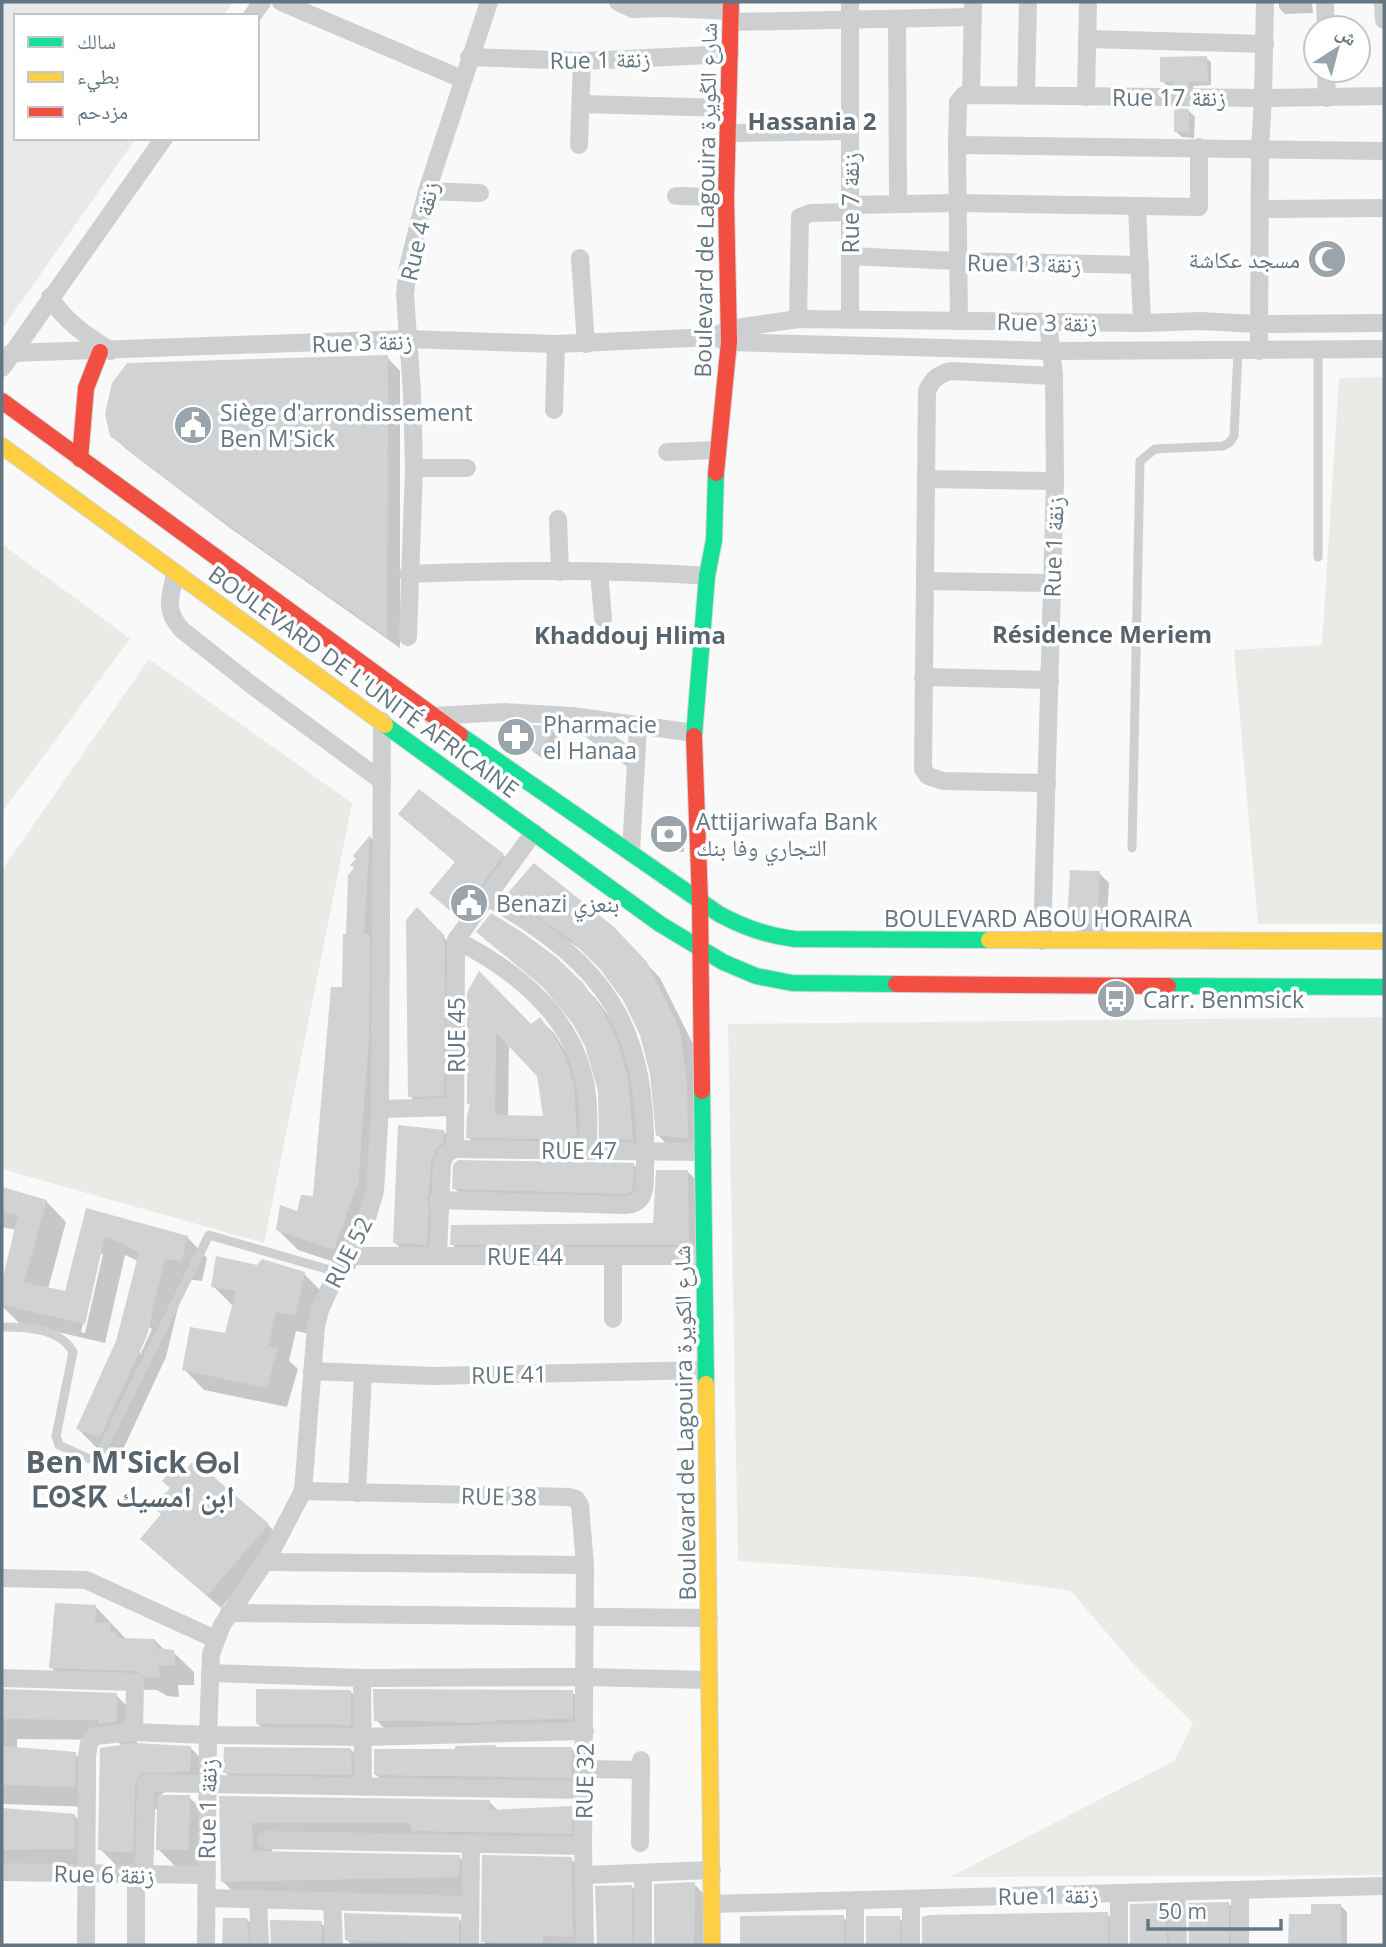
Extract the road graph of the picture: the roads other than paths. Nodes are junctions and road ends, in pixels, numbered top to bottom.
1 (281, 2) edge
2 (489, 2) edge
3 (618, 2) edge
4 (850, 2) edge
5 (1028, 2) edge
6 (1088, 2) edge
7 (1265, 2) edge
8 (1383, 2) edge
9 (666, 5) edge
10 (973, 10) edge
11 (731, 12) edge
12 (897, 19) junction
13 (850, 20) junction
14 (1384, 20) edge
15 (1089, 39) junction
16 (1265, 44) junction
17 (730, 54) junction
18 (469, 57) junction
19 (582, 61) junction
20 (462, 79) junction
21 (1326, 84) edge
22 (1026, 95) junction
23 (1384, 96) edge
24 (1086, 97) junction
25 (965, 98) junction
26 (1264, 98) junction
27 (1327, 98) junction
28 (581, 104) junction
29 (728, 108) junction
30 (850, 131) junction
31 (728, 133) junction
32 (163, 140) edge
33 (579, 145) dead end
34 (957, 145) junction
35 (1199, 147) junction
36 (1260, 148) junction
37 (1384, 151) edge
38 (427, 191) junction
39 (480, 193) dead end
40 (676, 196) dead end
41 (726, 197) junction
42 (957, 203) junction
43 (898, 204) junction
44 (1137, 206) junction
45 (1384, 208) edge
46 (850, 209) junction
47 (1260, 209) junction
48 (850, 256) junction
49 (580, 258) dead end
50 (957, 261) junction
51 (1140, 265) junction
52 (50, 297) junction
53 (798, 319) junction
54 (850, 320) junction
55 (959, 321) junction
56 (1048, 322) junction
57 (1142, 323) junction
58 (1384, 323) edge
59 (1257, 324) junction
60 (724, 336) junction
61 (408, 340) junction
62 (556, 344) junction
63 (586, 344) junction
64 (1384, 349) edge
65 (105, 351) junction
66 (1052, 351) junction
67 (1238, 351) junction
68 (1259, 351) junction
69 (1318, 351) junction
70 (7, 361) edge
71 (1054, 376) junction
72 (2, 401) edge
73 (554, 410) dead end
74 (2, 446) edge
75 (717, 450) junction
76 (667, 452) dead end
77 (80, 459) junction
78 (414, 468) junction
79 (467, 468) dead end
80 (926, 479) junction
81 (1055, 481) junction
82 (558, 519) dead end
83 (1318, 557) dead end
84 (560, 572) junction
85 (599, 572) junction
86 (175, 574) junction
87 (408, 574) junction
88 (707, 576) junction
89 (925, 581) junction
90 (1052, 583) junction
91 (603, 618) dead end
92 (408, 637) dead end
93 (923, 677) junction
94 (1050, 680) junction
95 (432, 716) junction
96 (572, 716) junction
97 (382, 721) junction
98 (638, 726) junction
99 (694, 733) junction
100 (636, 762) junction
101 (382, 781) junction
102 (1047, 783) junction
103 (534, 832) junction
104 (1132, 848) dead end
105 (632, 852) junction
106 (487, 897) junction
107 (700, 901) junction
108 (456, 940) junction
109 (1042, 941) junction
110 (1384, 942) edge
111 (701, 951) junction
112 (1384, 987) edge
113 (455, 1107) junction
114 (380, 1109) junction
115 (455, 1149) junction
116 (588, 1150) junction
117 (646, 1151) junction
118 (703, 1152) junction
119 (438, 1200) junction
120 (346, 1256) junction
121 (438, 1256) junction
122 (613, 1256) junction
123 (704, 1256) junction
124 (337, 1272) junction
125 (613, 1319) dead end
126 (2, 1327) edge
127 (706, 1370) junction
128 (312, 1371) junction
129 (363, 1373) junction
130 (303, 1491) junction
131 (357, 1493) junction
132 (266, 1562) junction
133 (585, 1565) junction
134 (2, 1578) edge
135 (229, 1613) junction
136 (585, 1617) junction
137 (709, 1618) junction
138 (215, 1639) junction
139 (210, 1673) junction
140 (585, 1677) junction
141 (2, 1678) edge
142 (362, 1678) junction
143 (709, 1680) junction
144 (585, 1731) junction
145 (134, 1732) junction
146 (208, 1735) junction
147 (363, 1737) junction
148 (585, 1769) junction
149 (208, 1785) junction
150 (363, 1787) junction
151 (584, 1790) junction
152 (266, 1840) dead end
153 (471, 1843) junction
154 (640, 1843) dead end
155 (583, 1846) junction
156 (712, 1870) junction
157 (2, 1872) edge
158 (643, 1873) junction
159 (86, 1874) junction
160 (140, 1874) junction
161 (207, 1875) junction
162 (584, 1875) junction
163 (1384, 1886) edge
164 (1240, 1890) junction
165 (1176, 1892) junction
166 (1119, 1893) junction
167 (206, 1898) junction
168 (258, 1899) junction
169 (911, 1899) junction
170 (855, 1900) junction
171 (332, 1901) junction
172 (712, 1904) junction
173 (471, 1905) junction
174 (86, 1945) edge
175 (136, 1945) edge
176 (205, 1945) edge
177 (260, 1945) edge
178 (334, 1945) edge
179 (470, 1945) edge
180 (585, 1945) edge
181 (643, 1945) edge
182 (712, 1945) edge
183 (855, 1945) edge
184 (911, 1945) edge
185 (1119, 1945) edge
186 (1178, 1945) edge
187 (1240, 1945) edge

1 - 20 street
2 - 18 street, Rue 4 زنقة
3 - 9 street
4 - 13 street, Rue 7 زنقة
5 - 22 street
6 - 15 street
7 - 16 street
8 - 14 street
9 - 11 street
10 - 12 street
10 - 25 street
11 - 13 street
11 - 17 main road, Boulevard de Lagouira شارع الڭويرة
12 - 13 street
12 - 43 street
13 - 30 street, Rue 7 زنقة
15 - 16 street
15 - 24 street
16 - 26 street
17 - 19 street, Rue 1 زنقة
17 - 29 main road, Boulevard de Lagouira شارع الڭويرة
18 - 19 street, Rue 1 زنقة
18 - 20 street, Rue 4 زنقة
19 - 28 street
20 - 38 street, Rue 4 زنقة
21 - 27 street
22 - 24 street, Rue 17 زنقة
22 - 25 street, Rue 17 زنقة
23 - 27 street, Rue 17 زنقة
24 - 26 street, Rue 17 زنقة
25 - 34 street
26 - 27 street, Rue 17 زنقة
26 - 36 street
28 - 29 street
28 - 33 street
29 - 31 main road, Boulevard de Lagouira شارع الڭويرة
30 - 31 street
30 - 46 street, Rue 7 زنقة
31 - 41 main road, Boulevard de Lagouira شارع الڭويرة
32 - 52 street
34 - 35 street
34 - 42 street
35 - 36 street
35 - 44 street
36 - 37 street
36 - 47 street
38 - 39 street
38 - 61 street, Rue 4 زنقة
40 - 41 street
41 - 60 main road, Boulevard de Lagouira شارع الڭويرة
42 - 43 street
42 - 44 street
42 - 50 street
43 - 46 street
44 - 51 street
45 - 47 street
46 - 48 street, Rue 7 زنقة
46 - 53 street
47 - 59 street
48 - 50 street, Rue 13 زنقة
48 - 54 street, Rue 7 زنقة
49 - 63 street
50 - 51 street, Rue 13 زنقة
50 - 55 street
51 - 57 street
52 - 65 street
52 - 70 street
53 - 54 street, Rue 3 زنقة
53 - 60 street, Rue 3 زنقة
54 - 55 street, Rue 3 زنقة
55 - 56 street, Rue 3 زنقة
56 - 57 street, Rue 3 زنقة
56 - 66 street, Rue 1 زنقة
57 - 59 street, Rue 3 زنقة
58 - 59 street, Rue 3 زنقة
59 - 68 street
60 - 63 street, Rue 3 زنقة
60 - 66 street, Rue 3 زنقة
60 - 75 main road, Boulevard de Lagouira شارع الڭويرة
61 - 62 street, Rue 3 زنقة
61 - 65 street, Rue 3 زنقة
61 - 78 street, Rue 4 زنقة
62 - 63 street, Rue 3 زنقة
62 - 73 street
64 - 69 street, Rue 3 زنقة
65 - 70 street, Rue 3 زنقة
65 - 77 main road
66 - 67 street, Rue 3 زنقة
66 - 71 street, Rue 1 زنقة
67 - 68 street, Rue 3 زنقة
67 - 104 lane
68 - 69 street, Rue 3 زنقة
69 - 83 lane
71 - 80 street
71 - 81 street, Rue 1 زنقة
72 - 77 main road, BOULEVARD DE L'UNITÉ AFRICAINE
74 - 86 main road, BOULEVARD DE L'UNITÉ AFRICAINE
75 - 76 street
75 - 88 main road, Boulevard de Lagouira شارع الڭويرة
77 - 95 main road, BOULEVARD DE L'UNITÉ AFRICAINE
78 - 79 street
78 - 87 street, Rue 4 زنقة
80 - 81 street
80 - 89 street
81 - 90 street, Rue 1 زنقة
82 - 84 street
84 - 85 street
84 - 87 street
85 - 88 street
85 - 91 street
86 - 97 main road, BOULEVARD DE L'UNITÉ AFRICAINE
86 - 101 street
87 - 92 street, Rue 4 زنقة
88 - 99 main road, Boulevard de Lagouira شارع الڭويرة
89 - 90 street
89 - 93 street
90 - 94 street, Rue 1 زنقة
93 - 94 street
93 - 102 street
94 - 102 street, Rue 1 زنقة
95 - 96 street
95 - 105 main road, BOULEVARD DE L'UNITÉ AFRICAINE
96 - 98 street
96 - 100 street
97 - 101 street, RUE 52
97 - 103 main road, BOULEVARD DE L'UNITÉ AFRICAINE
98 - 99 street
98 - 100 street
99 - 107 main road, Boulevard de Lagouira شارع الڭويرة
100 - 105 street
101 - 114 street, RUE 52
102 - 109 street, Rue 1 زنقة
103 - 106 street
103 - 111 main road, BOULEVARD DE L'UNITÉ AFRICAINE
105 - 107 main road, BOULEVARD DE L'UNITÉ AFRICAINE
106 - 108 street
106 - 117 street
107 - 109 main road, BOULEVARD ABOU HORAIRA
107 - 111 main road, Boulevard de Lagouira شارع الكويرة
108 - 113 street, RUE 45
108 - 116 street
109 - 110 main road, BOULEVARD ABOU HORAIRA
111 - 112 main road
111 - 118 main road, Boulevard de Lagouira شارع الكويرة
113 - 114 street
113 - 115 street, RUE 45
114 - 120 street, RUE 52
115 - 116 street, RUE 47
115 - 119 street, RUE 45
116 - 117 street, RUE 47
117 - 118 street, RUE 47
117 - 119 street
118 - 123 main road, Boulevard de Lagouira شارع الكويرة
119 - 121 street, RUE 45
120 - 121 street, RUE 44
120 - 124 street, RUE 52
121 - 122 street, RUE 44
122 - 123 street, RUE 44
122 - 125 street
123 - 127 main road, Boulevard de Lagouira شارع الكويرة
124 - 126 lane
124 - 128 street, RUE 52
127 - 129 street, RUE 41
127 - 137 main road, Boulevard de Lagouira شارع الكويرة
128 - 129 street, RUE 41
128 - 130 street, RUE 52
129 - 131 street
130 - 131 street, RUE 38
130 - 132 street, RUE 52
131 - 133 street, RUE 38
132 - 133 street
132 - 135 street, RUE 52
133 - 136 street, RUE 38
134 - 138 street
135 - 136 street
135 - 138 street, RUE 52
136 - 137 street
136 - 140 street, RUE 32
137 - 143 main road, Boulevard de Lagouira شارع الكويرة
138 - 139 street, RUE 52
139 - 142 street
139 - 146 street, Rue 1 زنقة
140 - 142 street
140 - 143 street
140 - 144 street, RUE 32
141 - 145 street
142 - 147 street
143 - 156 main road, Boulevard de Lagouira شارع الكويرة
144 - 147 street
144 - 148 street, RUE 32
145 - 146 street
145 - 159 street
146 - 147 street
146 - 149 street, Rue 1 زنقة
147 - 150 street
148 - 151 street, RUE 32
148 - 154 street
149 - 150 street
149 - 160 street
149 - 161 street, Rue 1 زنقة
150 - 151 street
151 - 155 street, RUE 32
152 - 153 street
153 - 155 street
153 - 173 street
155 - 162 street, RUE 32
156 - 158 street
156 - 172 main road, Boulevard de Lagouira شارع الكويرة
157 - 159 street, Rue 6 زنقة
158 - 162 street
158 - 181 street
159 - 160 street, Rue 6 زنقة
159 - 174 street
160 - 161 street, Rue 6 زنقة
160 - 175 street
161 - 167 street, Rue 1 زنقة
162 - 180 street, RUE 32
163 - 164 street, Rue 1 زنقة
164 - 165 street, Rue 1 زنقة
164 - 187 street
165 - 166 street, Rue 1 زنقة
165 - 186 street
166 - 169 street, Rue 1 زنقة
166 - 185 street
167 - 168 street
167 - 176 street, Rue 1 زنقة
168 - 171 street
168 - 177 street
169 - 170 street, Rue 1 زنقة
169 - 184 street
170 - 172 street, Rue 1 زنقة
170 - 183 street
171 - 173 street
171 - 178 street
172 - 182 main road, Boulevard de Lagouira شارع الكويرة
173 - 179 street

